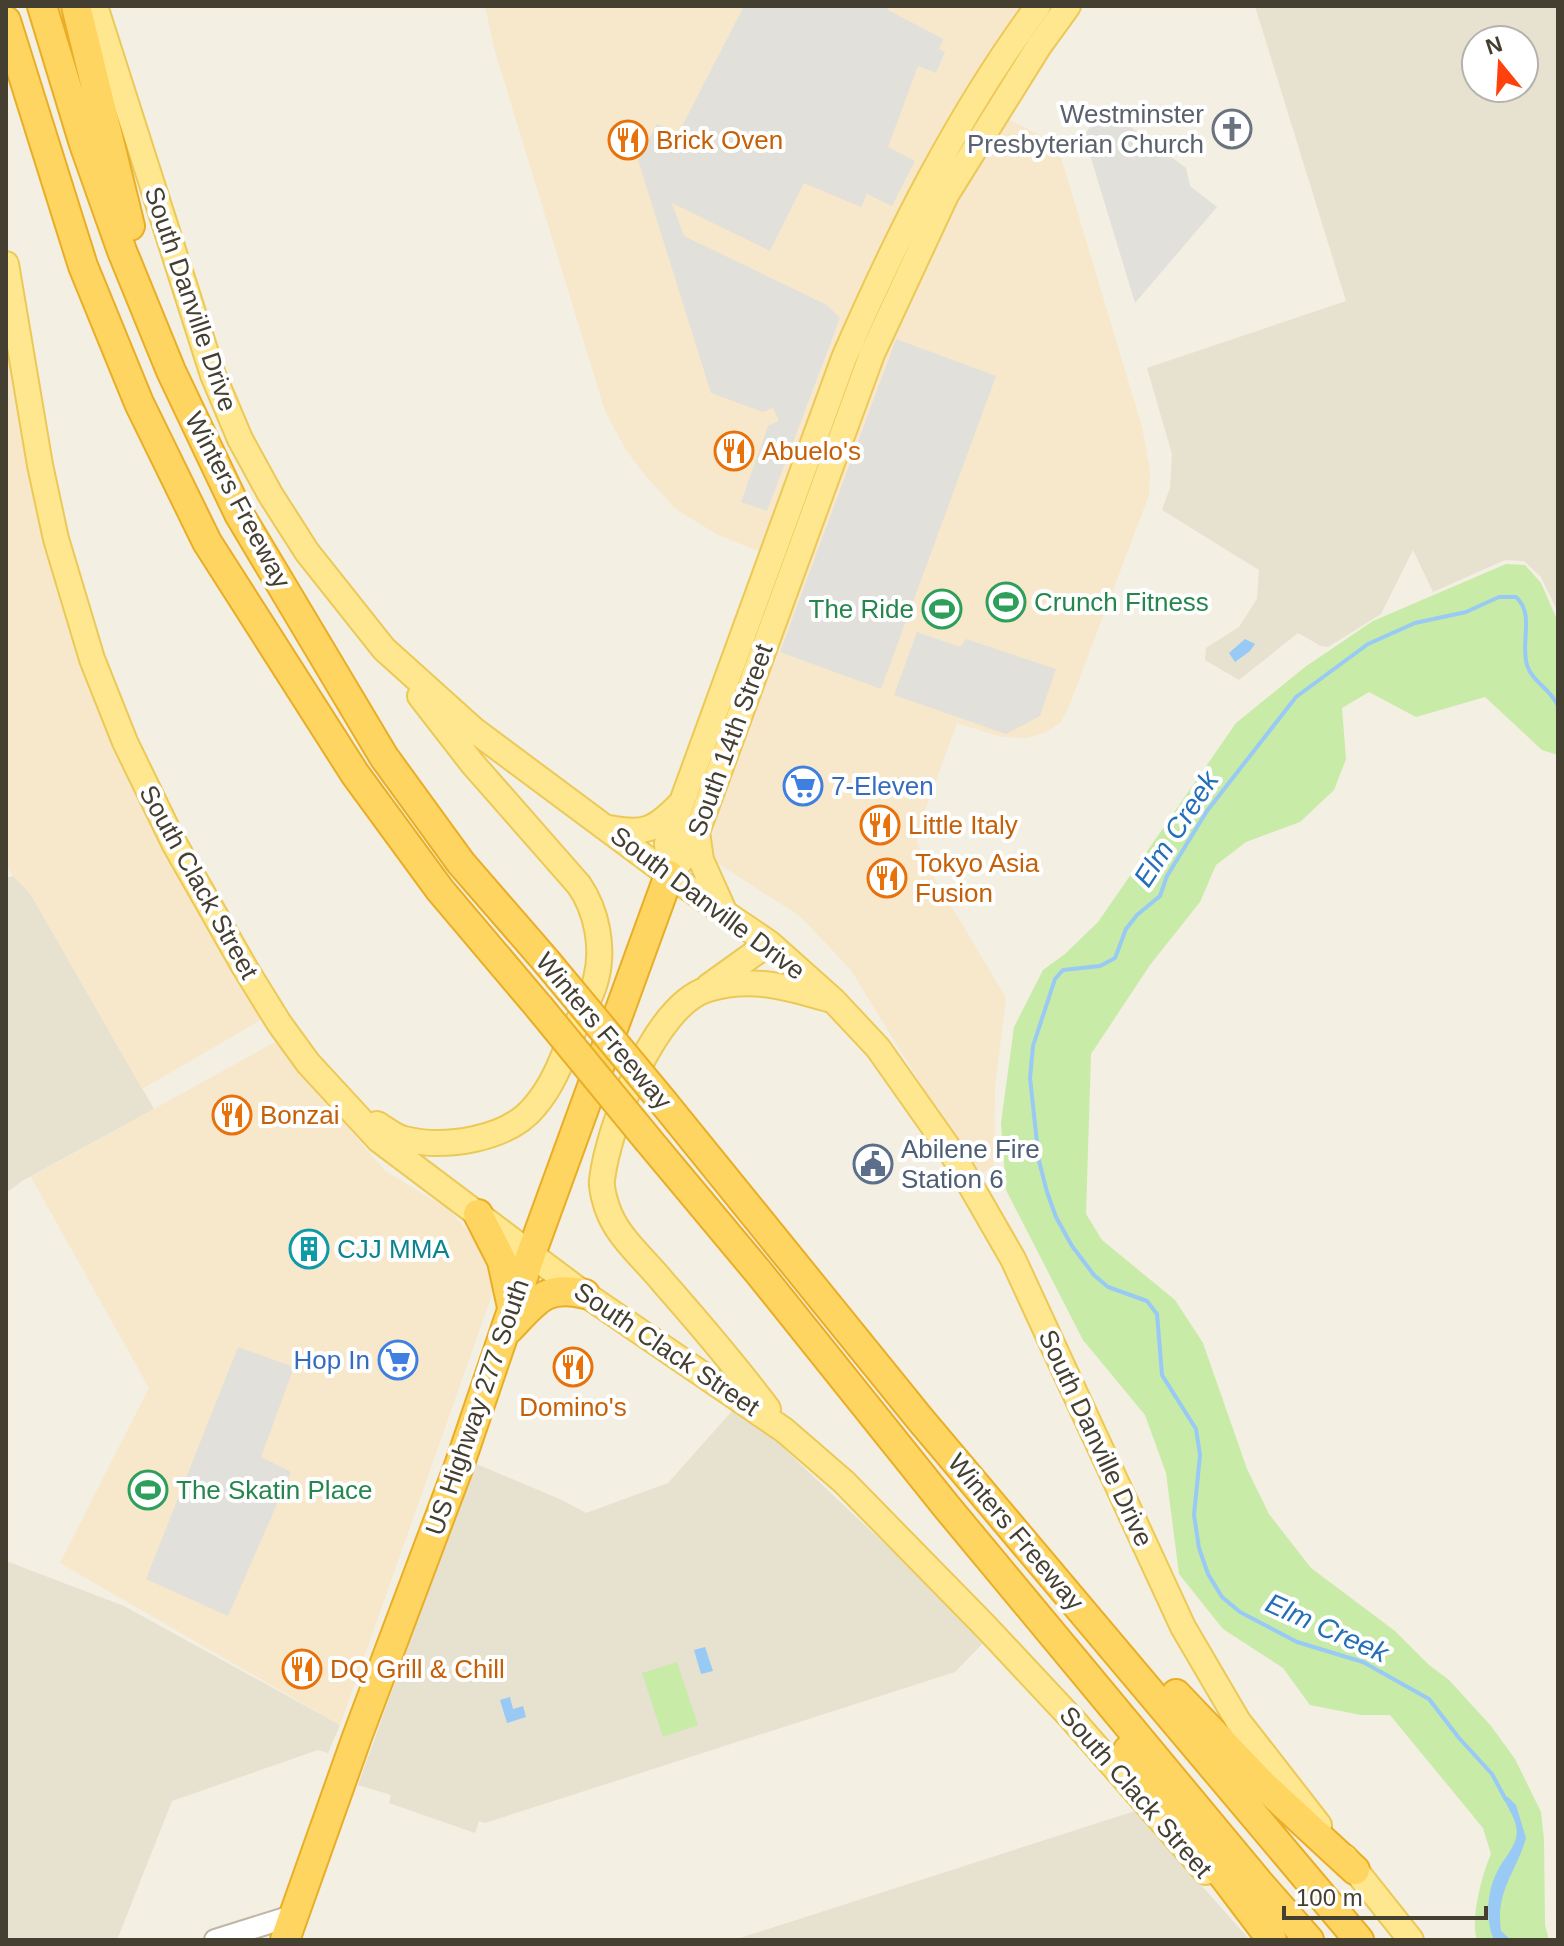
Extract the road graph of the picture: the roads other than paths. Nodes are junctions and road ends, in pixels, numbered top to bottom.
1 (42, 6) edge
2 (76, 6) edge
3 (95, 6) edge
4 (1038, 6) edge
5 (1068, 6) edge
6 (6, 21) edge
7 (6, 79) edge
8 (6, 264) edge
9 (93, 290) junction
10 (161, 347) junction
11 (384, 649) junction
12 (682, 803) junction
13 (609, 828) junction
14 (697, 832) junction
15 (669, 875) junction
16 (724, 911) junction
17 (769, 943) junction
18 (706, 989) junction
19 (834, 1001) junction
20 (342, 1101) junction
21 (478, 1214) junction
22 (531, 1254) junction
23 (585, 1294) junction
24 (508, 1322) junction
25 (920, 1419) junction
26 (784, 1430) junction
27 (946, 1506) junction
28 (1355, 1870) junction
29 (290, 1927) edge
30 (215, 1940) edge
31 (1269, 1940) edge
32 (1309, 1940) edge
33 (1359, 1940) edge
34 (1411, 1940) edge

1 - 10 highway, Winters Freeway
2 - 10 highway
3 - 11 main road, South Danville Drive
4 - 12 main road, South 14th Street
5 - 14 main road, South 14th Street
6 - 9 highway, Winters Freeway
7 - 9 highway
8 - 20 main road, South Clack Street
9 - 27 highway, Winters Freeway, bridge
10 - 25 highway, Winters Freeway, bridge
11 - 13 main road, South Danville Drive
11 - 20 main road
12 - 13 main road
12 - 15 main road, South 14th Street
13 - 15 main road, South Danville Drive
14 - 15 main road, South 14th Street
14 - 16 main road
15 - 16 main road, South Danville Drive
15 - 22 highway, US Highway 277 South
16 - 17 main road, South Danville Drive
17 - 18 main road
17 - 19 main road, South Danville Drive
18 - 19 main road
18 - 26 main road
19 - 28 main road, South Danville Drive
20 - 21 main road, South Clack Street
21 - 22 main road, South Clack Street
21 - 24 highway
22 - 23 main road, South Clack Street
22 - 24 highway, US Highway 277 South
23 - 24 highway
23 - 26 main road, South Clack Street
24 - 29 highway, US Highway 277 South
25 - 28 highway
25 - 33 highway, Winters Freeway
26 - 31 main road, South Clack Street
27 - 31 highway
27 - 32 highway, Winters Freeway
28 - 34 main road, South Danville Drive
29 - 30 street

